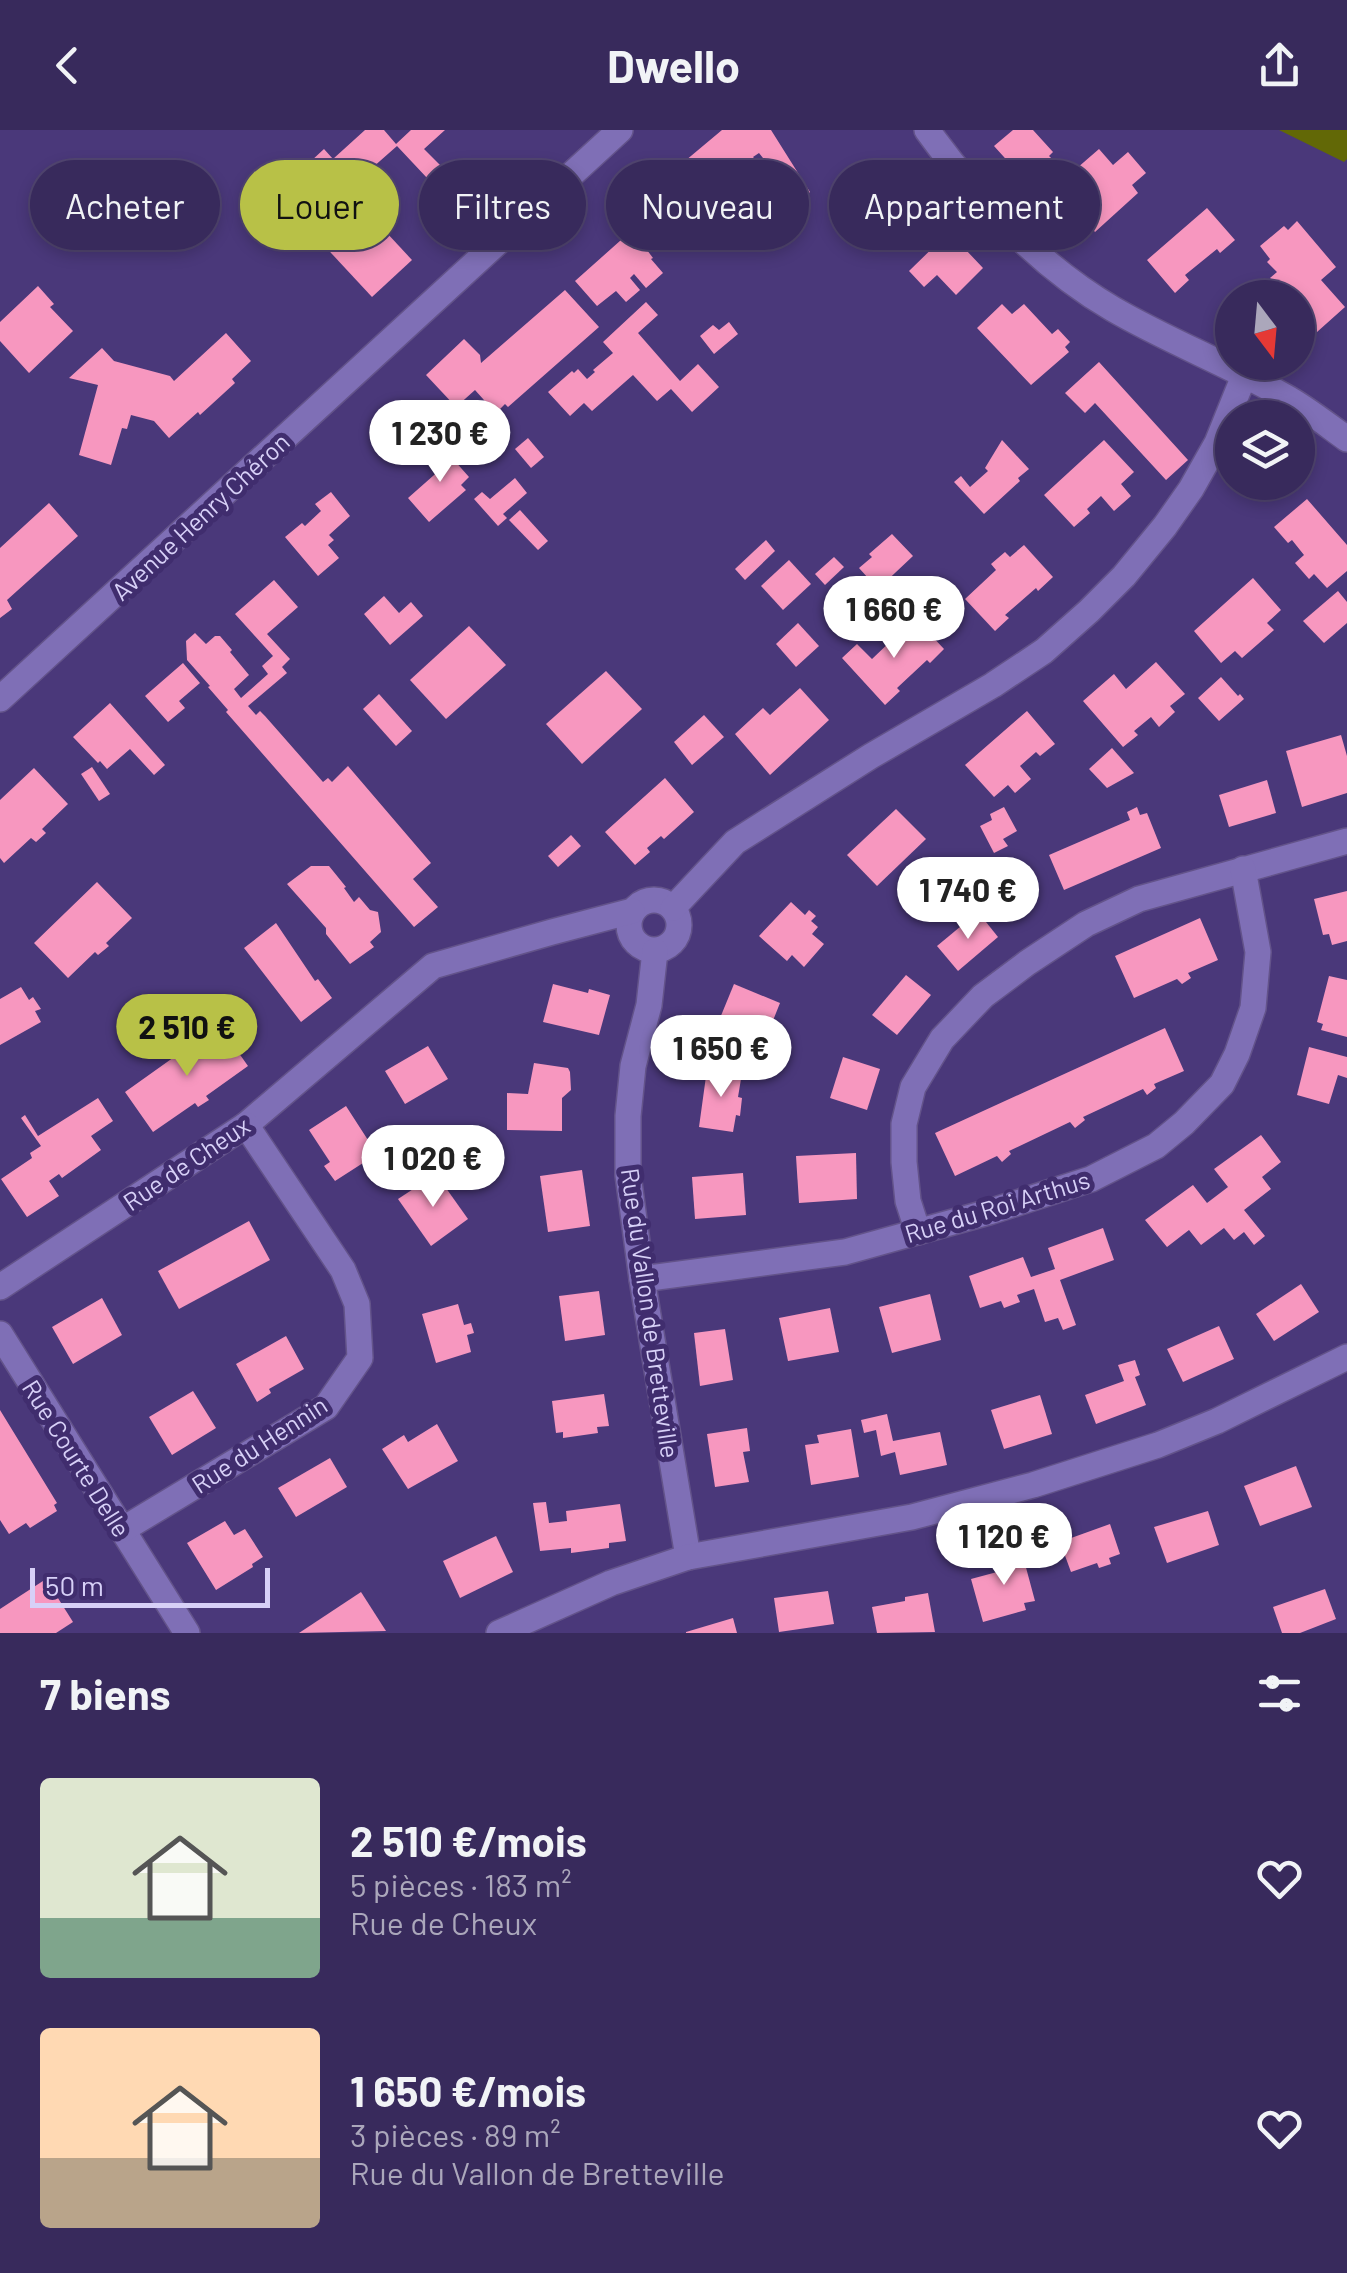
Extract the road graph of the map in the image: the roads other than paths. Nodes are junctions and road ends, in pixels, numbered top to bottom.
1 (620, 130) edge
2 (926, 130) edge
3 (1215, 361) edge
4 (1242, 380) edge
5 (1252, 380) edge
6 (1347, 439) edge
7 (0, 700) edge
8 (1347, 841) edge
9 (1243, 869) junction
10 (673, 908) junction
11 (632, 912) junction
12 (656, 950) junction
13 (246, 1125) junction
14 (918, 1232) junction
15 (642, 1279) junction
16 (0, 1287) edge
17 (0, 1334) edge
18 (1347, 1357) edge
19 (122, 1530) junction
20 (688, 1557) junction
21 (187, 1633) edge
22 (498, 1633) edge

1 - 7 street, Avenue Henry Chéron
2 - 3 street
4 - 10 street
5 - 6 street
8 - 9 street
9 - 14 street
9 - 14 street, Rue du Roi Arthus
10 - 11 street
10 - 12 street
11 - 12 street
11 - 13 street, Rue de Cheux
12 - 15 street, Rue du Vallon de Bretteville
13 - 16 street, Rue de Cheux
13 - 19 street, Rue du Hennin
14 - 15 street, Rue du Roi Arthus
15 - 20 street, Rue du Vallon de Bretteville
17 - 19 street, Rue Courte Delle
18 - 20 street
19 - 21 street, Rue Courte Delle
20 - 22 street

